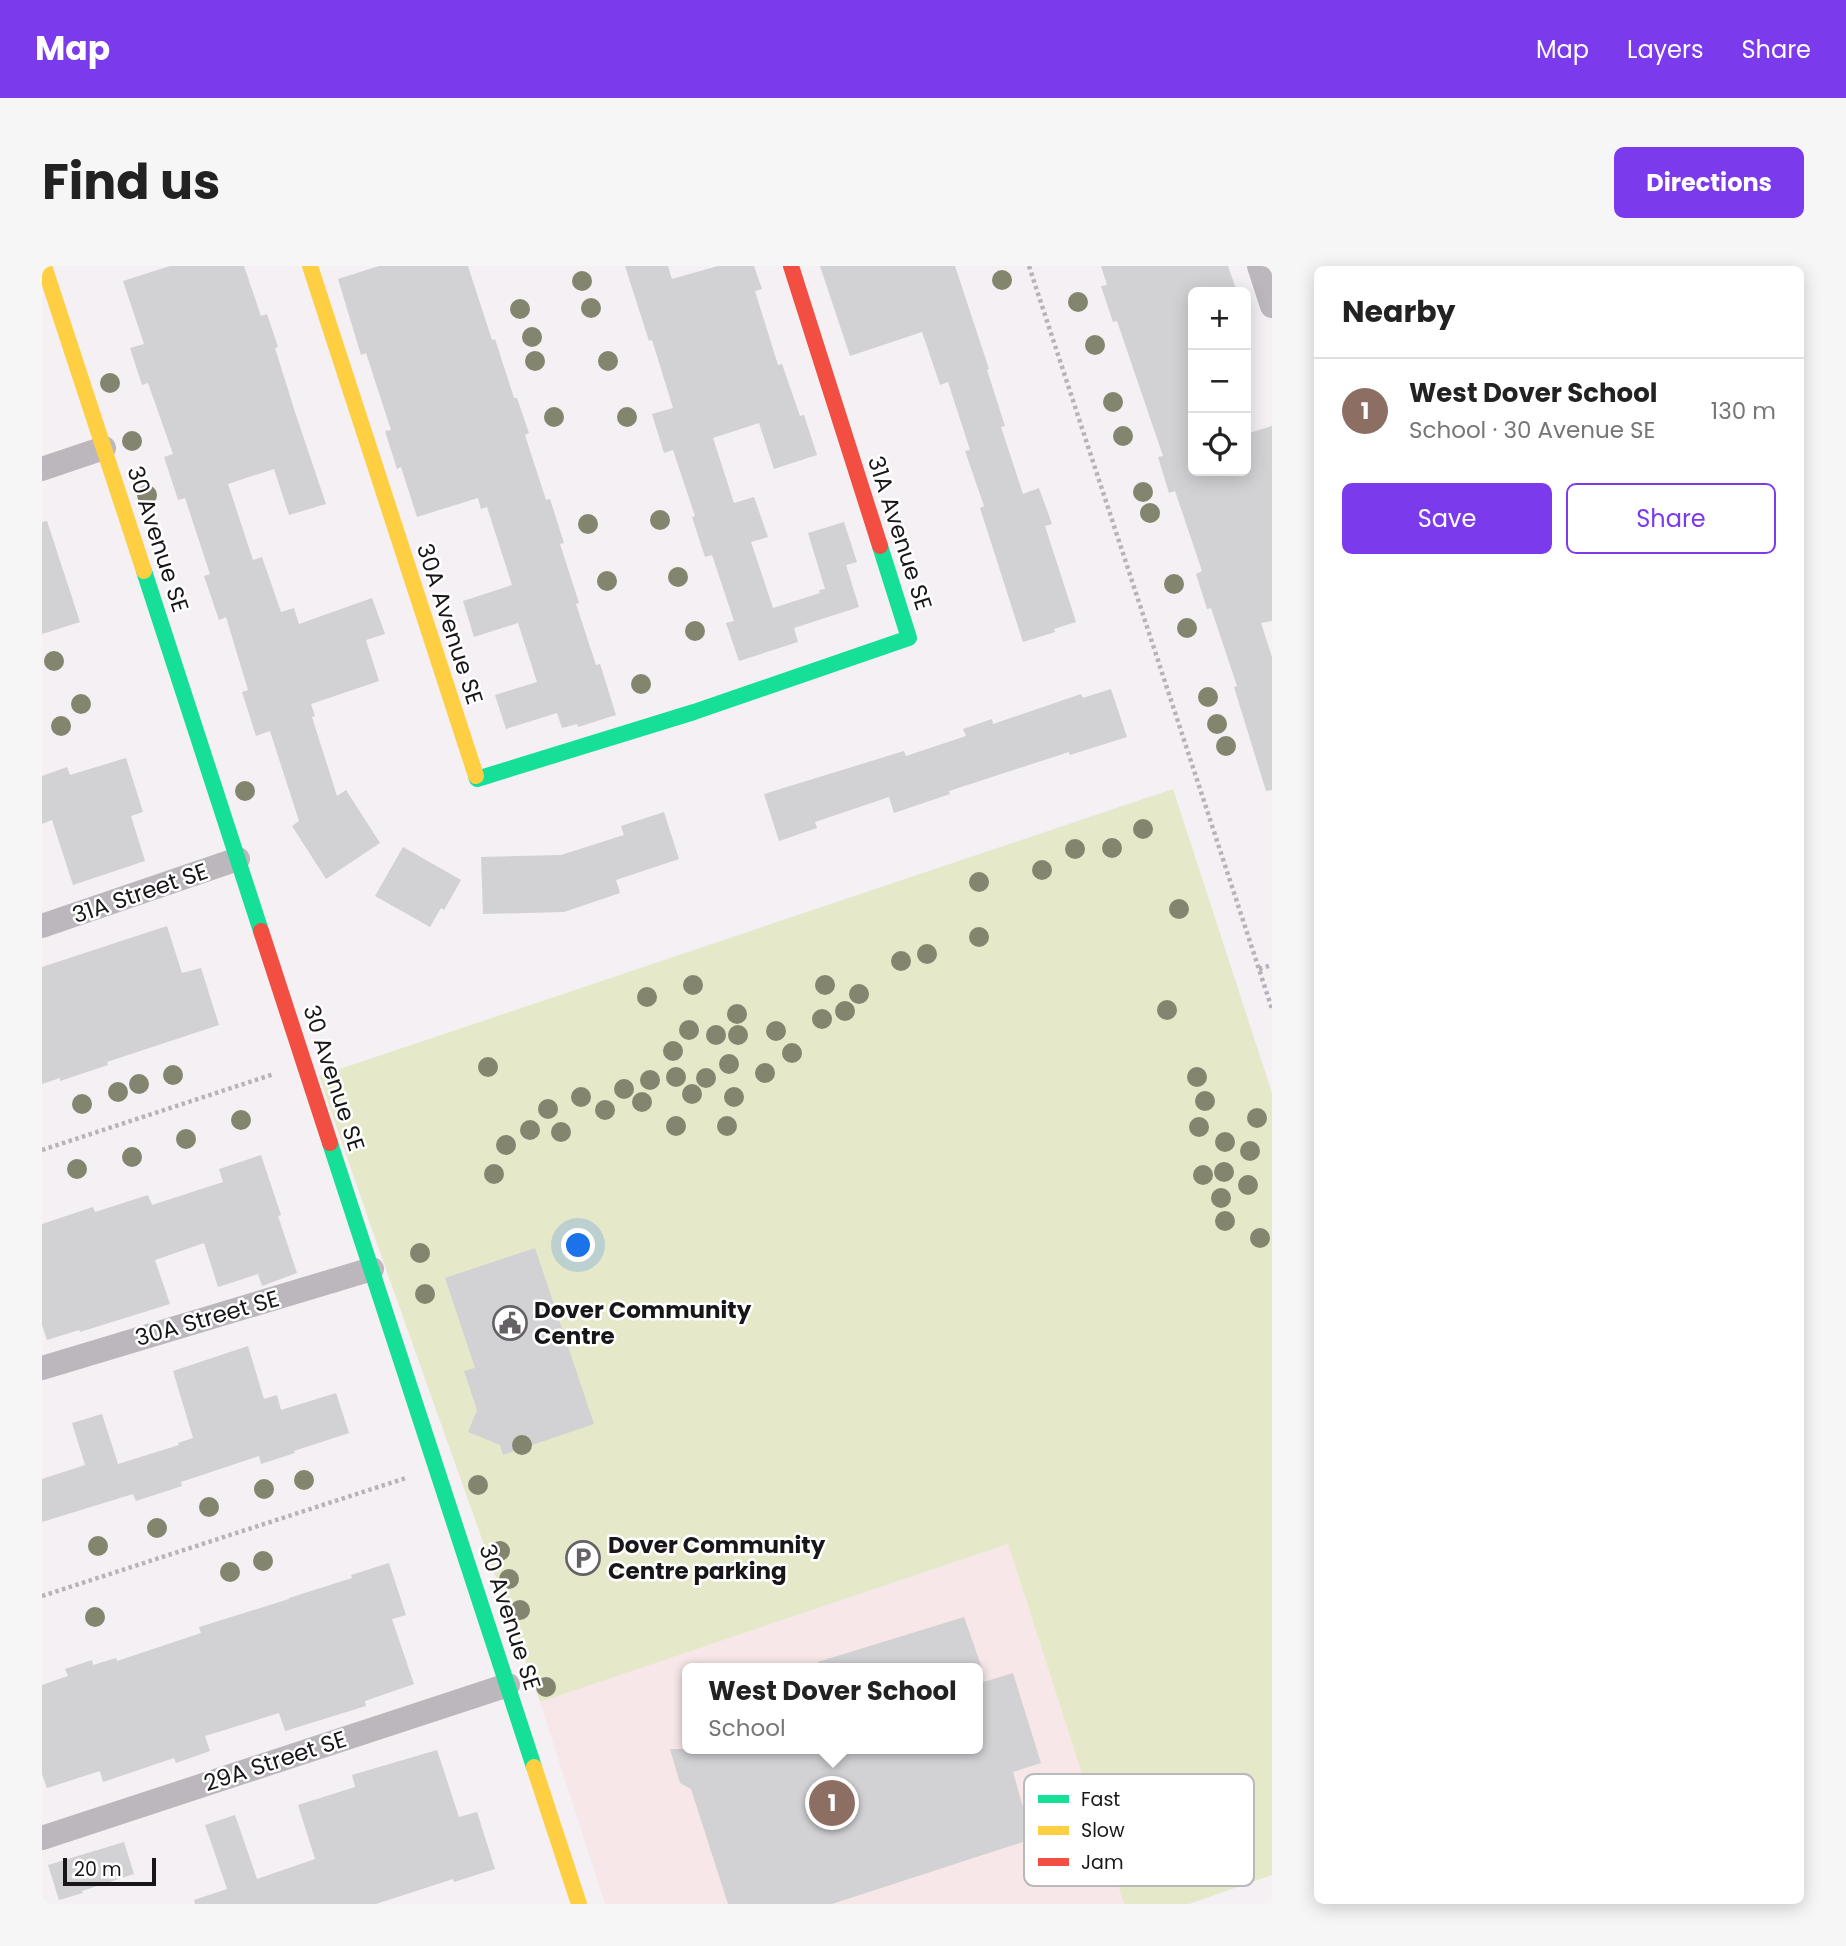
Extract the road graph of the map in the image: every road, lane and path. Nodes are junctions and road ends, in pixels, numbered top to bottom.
1 (44, 266) edge
2 (310, 266) edge
3 (791, 266) edge
4 (1029, 266) edge
5 (1259, 266) edge
6 (1272, 306) edge
7 (104, 448) junction
8 (42, 470) edge
9 (694, 712) joint
10 (238, 859) junction
11 (42, 926) edge
12 (1272, 965) edge
13 (1259, 969) junction
14 (1272, 1009) edge
15 (305, 1064) junction
16 (42, 1150) edge
17 (372, 1269) junction
18 (42, 1368) edge
19 (437, 1468) junction
20 (42, 1596) edge
21 (508, 1685) junction
22 (42, 1838) edge
23 (579, 1904) edge

1 - 7 street, 30 Avenue SE
2 - 9 street, 30A Avenue SE
3 - 9 street, 31A Avenue SE
4 - 13 path
5 - 6 street
7 - 8 street
7 - 10 street, 30 Avenue SE
10 - 11 street, 31A Street SE
10 - 15 street, 30 Avenue SE
12 - 13 path
13 - 14 path
15 - 16 path
15 - 17 street, 30 Avenue SE
17 - 18 street, 30A Street SE
17 - 19 street, 30 Avenue SE
19 - 20 path
19 - 21 street, 30 Avenue SE
21 - 22 street, 29A Street SE
21 - 23 street, 30 Avenue SE

